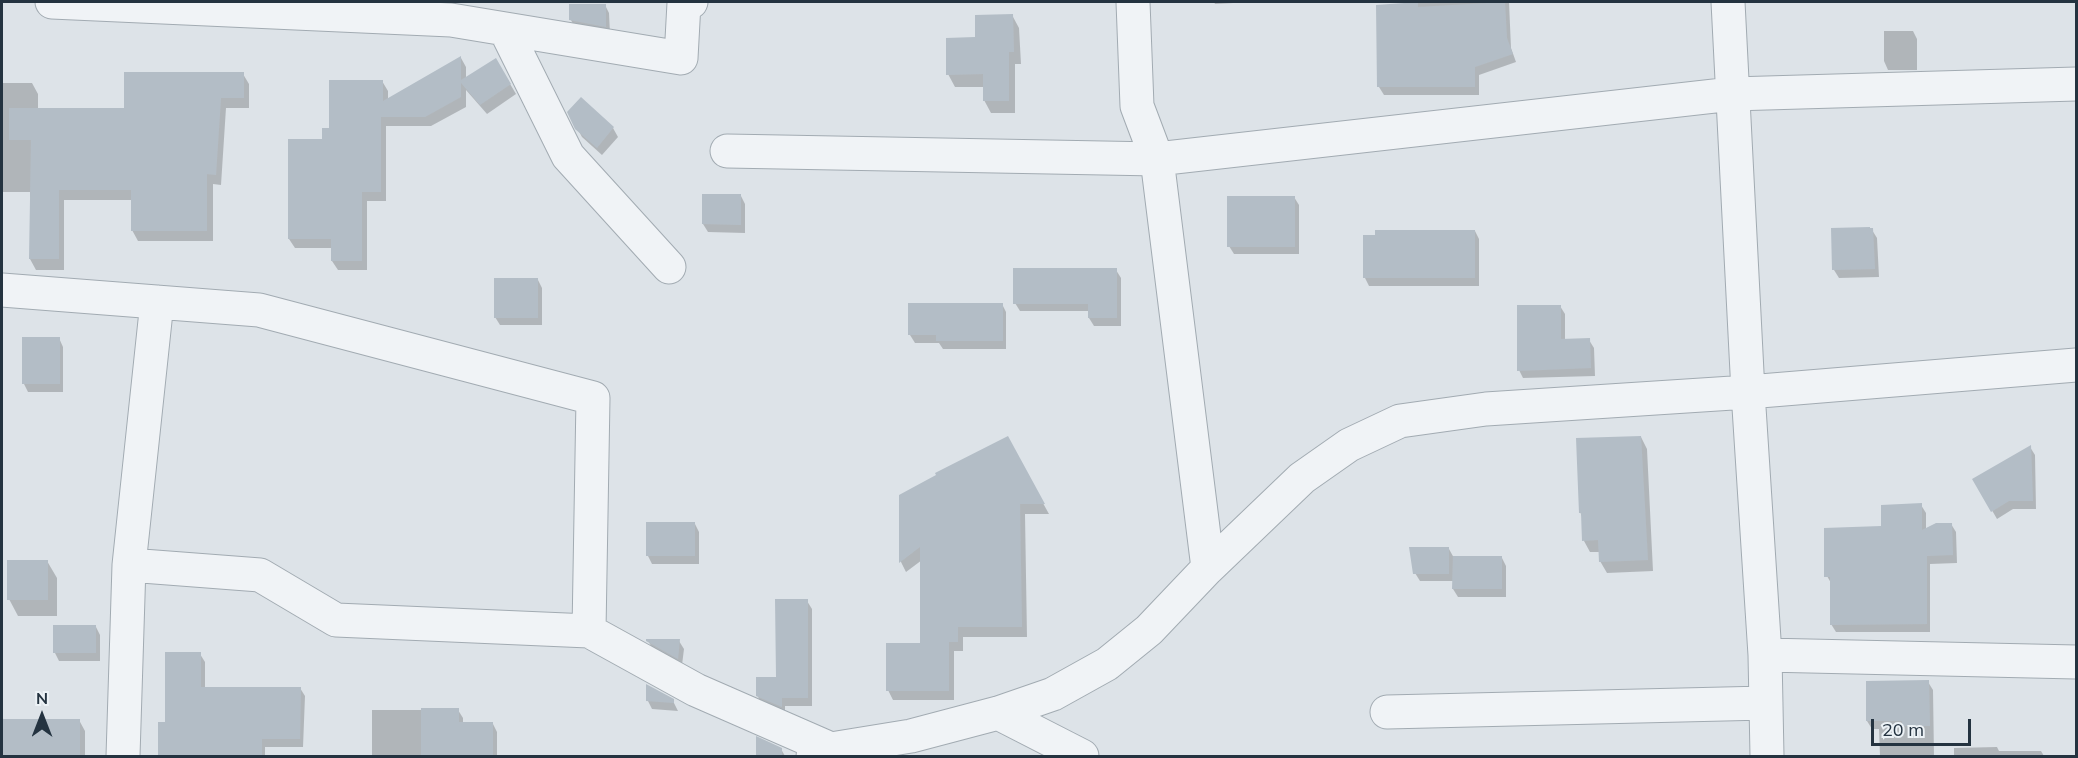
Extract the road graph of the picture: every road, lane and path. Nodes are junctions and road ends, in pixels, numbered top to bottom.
1 (52, 2) edge
2 (691, 2) edge
3 (1133, 2) edge
4 (1728, 2) edge
5 (451, 11) edge
6 (505, 29) junction
7 (2076, 84) edge
8 (1732, 94) junction
9 (727, 152) dead end
10 (1157, 159) junction
11 (669, 267) dead end
12 (2, 290) edge
13 (157, 302) junction
14 (2076, 365) edge
15 (1748, 392) junction
16 (129, 566) junction
17 (1208, 568) junction
18 (589, 631) junction
19 (1765, 655) junction
20 (2076, 662) edge
21 (1766, 703) junction
22 (1387, 712) dead end
23 (998, 713) junction
24 (822, 753) edge
25 (123, 756) edge
26 (1082, 756) edge
27 (1767, 756) edge

1 - 5 street
2 - 6 street
3 - 10 street
4 - 8 street
5 - 6 street
6 - 11 street
7 - 8 street
8 - 10 street
8 - 15 street
9 - 10 street
10 - 17 street
12 - 13 street
13 - 16 street
13 - 18 street
14 - 15 street
15 - 17 street
15 - 19 street
16 - 18 street
16 - 25 street
17 - 23 street
18 - 24 street
19 - 20 street
19 - 21 street
21 - 22 street
21 - 27 street
23 - 24 street
23 - 26 street

